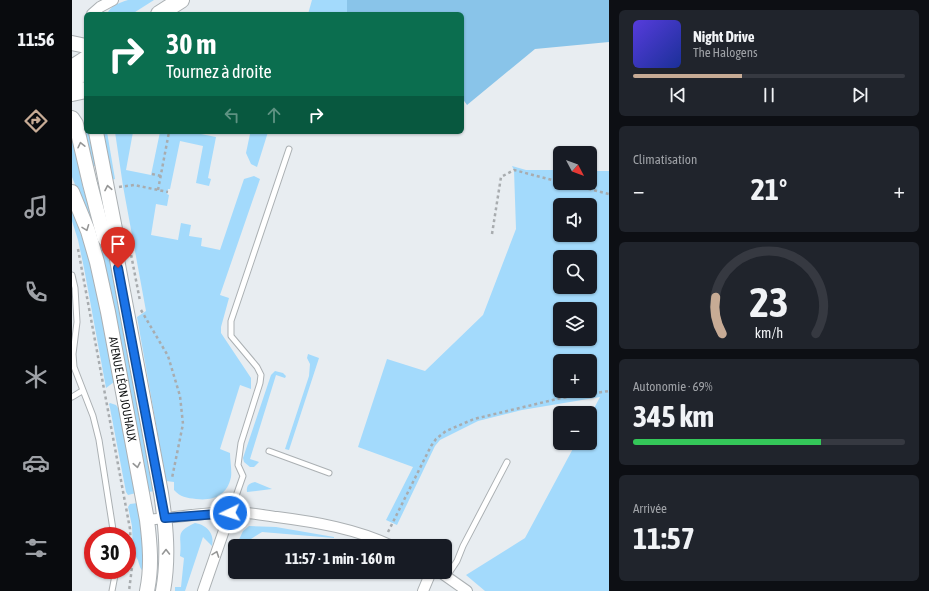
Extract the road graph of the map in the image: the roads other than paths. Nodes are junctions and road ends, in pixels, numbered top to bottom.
1 (113, 0) edge
2 (181, 0) edge
3 (188, 0) edge
4 (94, 12) edge
5 (162, 12) edge
6 (174, 12) edge
7 (72, 43) edge
8 (84, 46) edge
9 (84, 60) edge
10 (72, 68) edge
11 (84, 72) edge
12 (72, 83) edge
13 (84, 90) edge
14 (72, 93) edge
15 (72, 118) edge
16 (97, 134) edge
17 (289, 149) dead end
18 (72, 192) edge
19 (116, 254) junction
20 (72, 275) edge
21 (82, 391) junction
22 (72, 397) edge
23 (269, 451) dead end
24 (507, 462) dead end
25 (328, 473) dead end
26 (230, 513) junction
27 (165, 518) junction
28 (147, 520) junction
29 (113, 527) edge
30 (373, 539) edge
31 (452, 566) edge
32 (114, 579) edge
33 (428, 579) edge
34 (451, 579) edge
35 (112, 591) edge
36 (147, 591) edge
37 (164, 591) edge
38 (203, 591) edge
39 (423, 591) edge
40 (467, 591) edge

1 - 4 street
2 - 5 main road
3 - 6 main road
7 - 8 main road
9 - 10 main road
11 - 12 main road
13 - 14 main road
19 -> 15 main road
19 -> 16 main road
17 - 26 lane
18 -> 28 main road, AVENUE LÉON JOUHAUX
19 - 27 main road
20 - 21 lane
21 - 22 lane
21 - 29 lane
23 - 25 lane
24 - 31 lane
26 - 27 street
26 - 30 street
38 -> 26 street
27 - 28 street
37 -> 27 main road
28 - 36 main road, AVENUE LÉON JOUHAUX
32 - 35 lane
33 - 39 street
34 - 40 street

